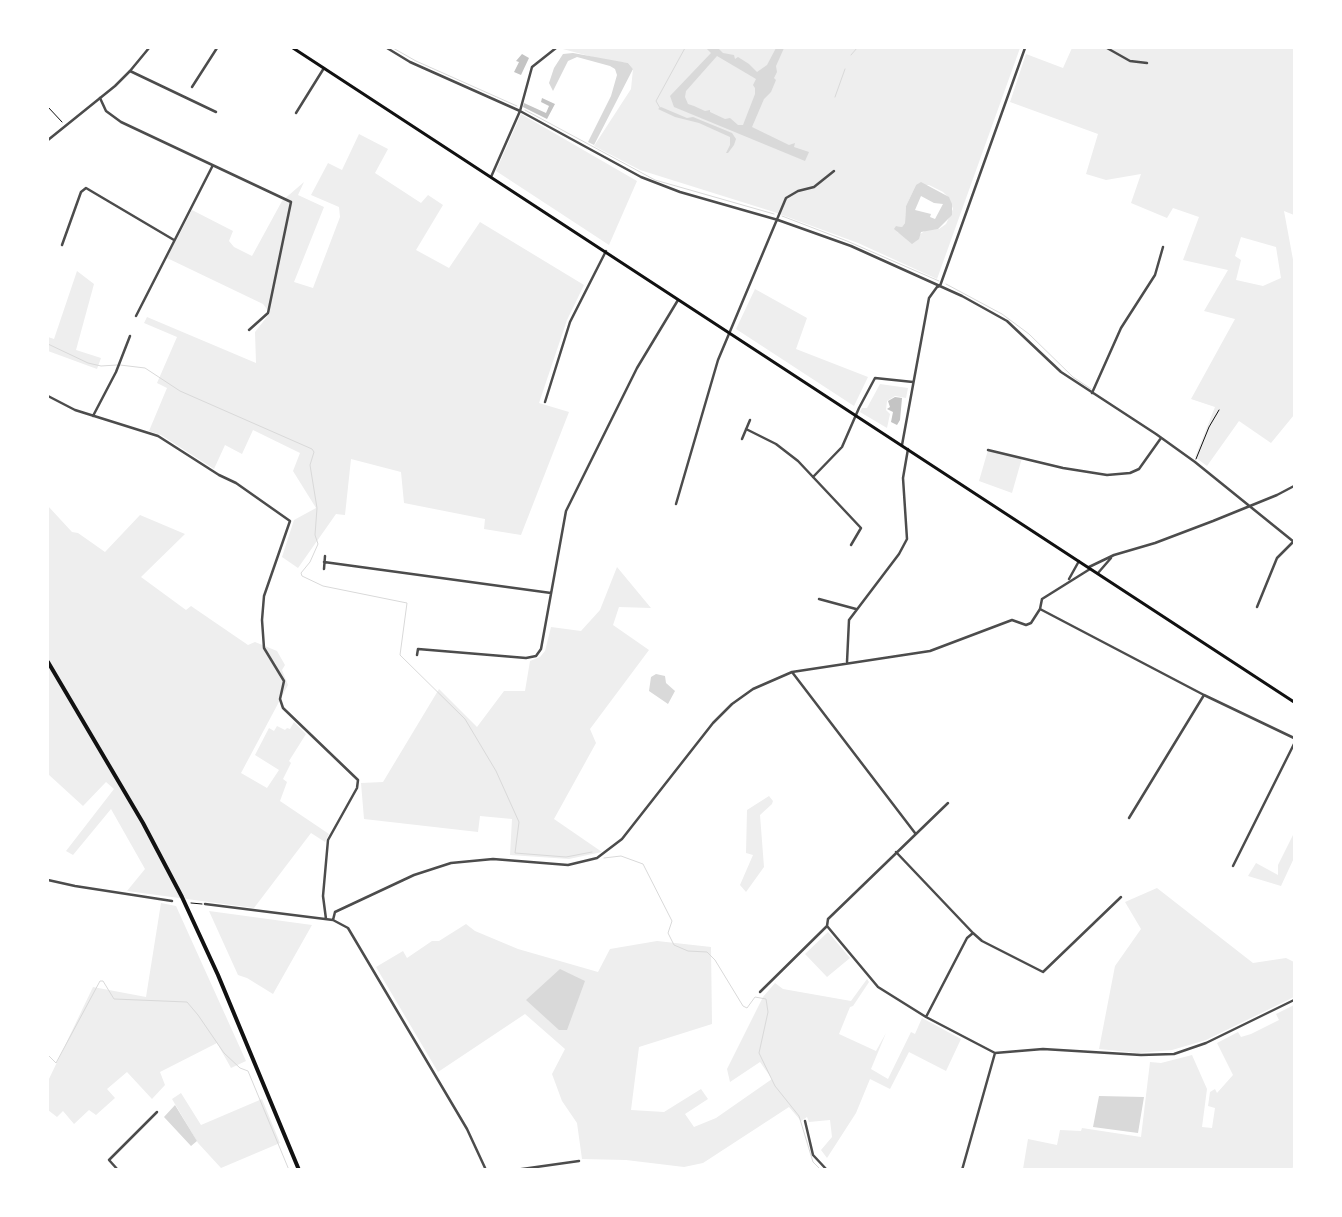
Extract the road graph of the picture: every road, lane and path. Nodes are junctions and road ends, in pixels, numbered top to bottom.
1 (149, 48) edge
2 (217, 48) edge
3 (293, 48) edge
4 (387, 48) edge
5 (556, 48) edge
6 (1025, 48) edge
7 (1107, 48) edge
8 (1148, 63) dead end
9 (324, 68) junction
10 (130, 71) junction
11 (192, 87) dead end
12 (100, 98) junction
13 (48, 107) edge
14 (520, 111) junction
15 (216, 112) dead end
16 (296, 113) dead end
17 (65, 126) junction
18 (48, 140) edge
19 (213, 164) junction
20 (834, 171) dead end
21 (491, 176) junction
22 (778, 220) junction
23 (174, 240) junction
24 (62, 245) dead end
25 (1162, 247) dead end
26 (606, 252) junction
27 (940, 286) junction
28 (678, 299) junction
29 (136, 316) dead end
30 (249, 330) dead end
31 (730, 333) junction
32 (130, 336) dead end
33 (913, 382) junction
34 (1092, 393) junction
35 (48, 396) edge
36 (545, 402) dead end
37 (1219, 410) dead end
38 (93, 416) junction
39 (856, 416) junction
40 (750, 420) dead end
41 (746, 429) junction
42 (1161, 438) junction
43 (742, 439) dead end
44 (902, 445) junction
45 (908, 449) junction
46 (988, 450) dead end
47 (1195, 462) junction
48 (813, 477) junction
49 (1294, 486) edge
50 (676, 504) dead end
51 (1251, 505) junction
52 (1294, 541) edge
53 (851, 545) dead end
54 (1114, 555) junction
55 (326, 556) dead end
56 (1079, 561) junction
57 (324, 562) junction
58 (324, 568) dead end
59 (1089, 568) junction
60 (1098, 573) junction
61 (1068, 581) junction
62 (551, 593) junction
63 (818, 599) dead end
64 (1257, 607) dead end
65 (1040, 609) junction
66 (856, 610) junction
67 (417, 655) dead end
68 (48, 662) edge
69 (848, 663) junction
70 (792, 672) junction
71 (1204, 695) junction
72 (1294, 702) edge
73 (1294, 738) edge
74 (1294, 744) edge
75 (948, 803) dead end
76 (1129, 818) dead end
77 (915, 833) junction
78 (896, 852) junction
79 (1233, 866) dead end
80 (48, 880) edge
81 (1121, 897) dead end
82 (172, 901) dead end
83 (205, 904) dead end
84 (326, 919) junction
85 (333, 920) junction
86 (827, 926) junction
87 (973, 933) junction
88 (760, 992) dead end
89 (1294, 1000) edge
90 (926, 1017) junction
91 (995, 1053) junction
92 (157, 1112) dead end
93 (805, 1120) dead end
94 (579, 1161) dead end
95 (118, 1170) edge
96 (301, 1170) edge
97 (486, 1170) edge
98 (515, 1170) edge
99 (827, 1170) edge
100 (962, 1170) edge

1 - 10 street
2 - 11 street
3 - 9 main road
4 - 14 street
5 - 14 street
6 - 27 street
7 - 8 street
9 - 16 street
9 - 21 main road
10 - 12 street
10 - 15 street
12 - 17 street
12 - 19 street
13 - 17 path
14 - 21 street
14 - 22 street
17 - 18 street
19 - 23 street
19 - 30 street
20 - 22 street
21 - 26 main road
22 - 27 street
22 - 31 street
23 - 24 street
23 - 29 street
25 - 34 street
26 - 28 main road
26 - 36 street
27 - 33 street
27 - 34 street
28 - 31 main road
28 - 62 street
31 - 39 main road
31 - 50 street
32 - 38 street
33 - 39 street
33 - 44 street
34 - 42 street
35 - 38 street
37 - 47 path
38 - 84 street
39 - 44 main road
39 - 48 street
40 - 41 street
41 - 43 street
41 - 48 street
42 - 46 street
42 - 47 street
44 - 45 main road
45 - 56 main road
45 - 66 street
47 - 51 street
48 - 53 street
49 - 51 street
51 - 52 street
51 - 54 street
52 - 64 street
54 - 59 street
54 - 60 street
55 - 57 street
56 - 59 main road
56 - 61 street
57 - 58 street
57 - 62 street
59 - 60 main road
59 - 61 street
60 - 72 main road
61 - 65 street
62 - 67 street
63 - 66 street
65 - 69 street
65 - 71 street
66 - 69 street
68 - 96 main road
69 - 70 street
70 - 77 street
70 - 85 street
71 - 73 street
71 - 76 street
74 - 79 street
75 - 77 street
77 - 78 street
78 - 86 street
78 - 87 street
80 - 82 street
81 - 87 street
83 - 84 street
84 - 85 street
85 - 97 street
86 - 88 street
86 - 90 street
87 - 90 street
89 - 91 street
90 - 91 street
91 - 100 street
92 - 95 street
93 - 99 street
94 - 98 street

